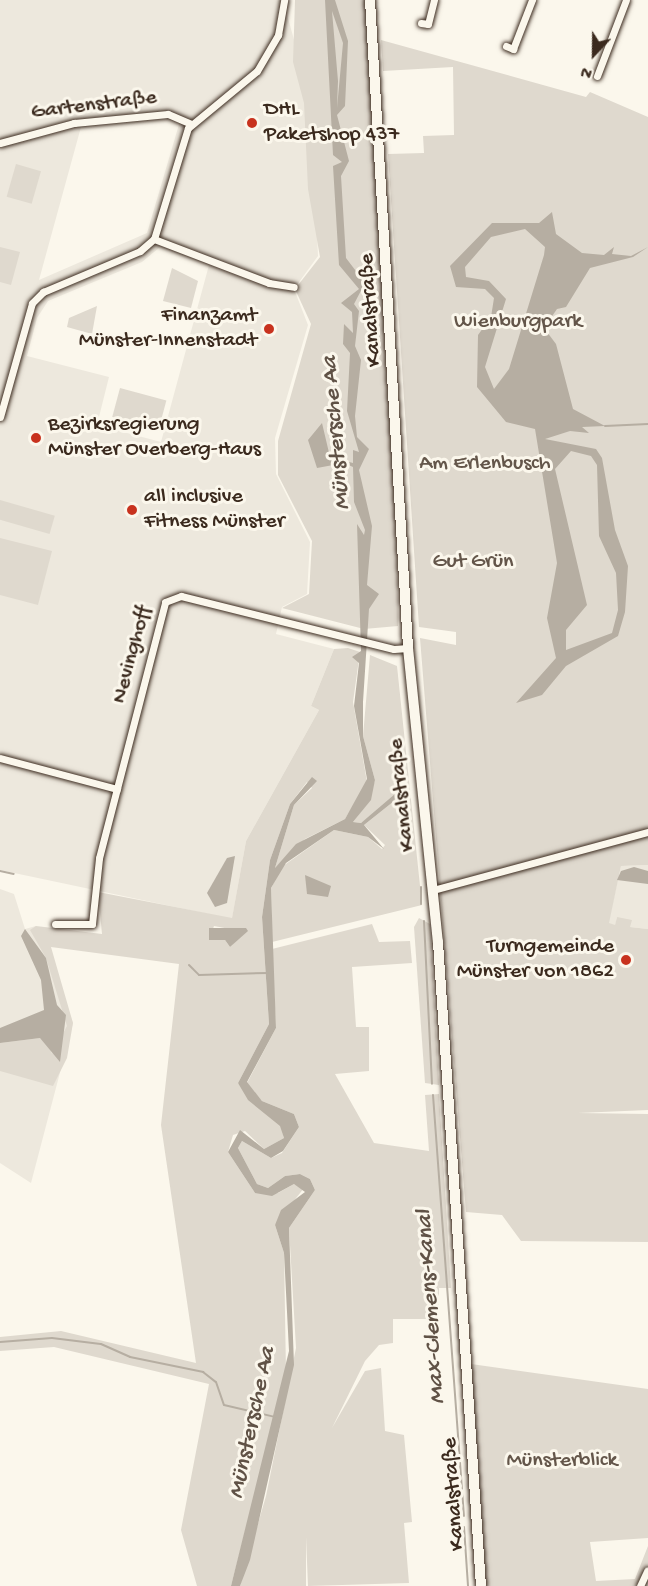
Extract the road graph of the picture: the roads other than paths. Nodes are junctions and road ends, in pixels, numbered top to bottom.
1 (284, 0) edge
2 (370, 0) edge
3 (434, 0) edge
4 (532, 0) edge
5 (626, 0) edge
6 (428, 24) dead end
7 (513, 48) dead end
8 (597, 76) dead end
9 (192, 123) junction
10 (0, 143) edge
11 (154, 239) junction
12 (294, 286) dead end
13 (0, 417) edge
14 (408, 648) junction
15 (0, 758) edge
16 (117, 789) junction
17 (648, 832) edge
18 (433, 890) junction
19 (55, 924) dead end
20 (647, 1571) edge
21 (481, 1586) edge
22 (640, 1586) edge

1 - 9 street
2 - 14 main road, Kanalstraße
3 - 6 street
4 - 7 street
5 - 8 street
9 - 10 street, Gartenstraße
9 - 11 street
11 - 12 street
11 - 13 street
14 - 16 street, Nevinghoff
14 - 18 main road, Kanalstraße
15 - 16 street
16 - 19 street, Nevinghoff
17 - 18 street
18 - 21 main road, Kanalstraße
20 - 22 street

